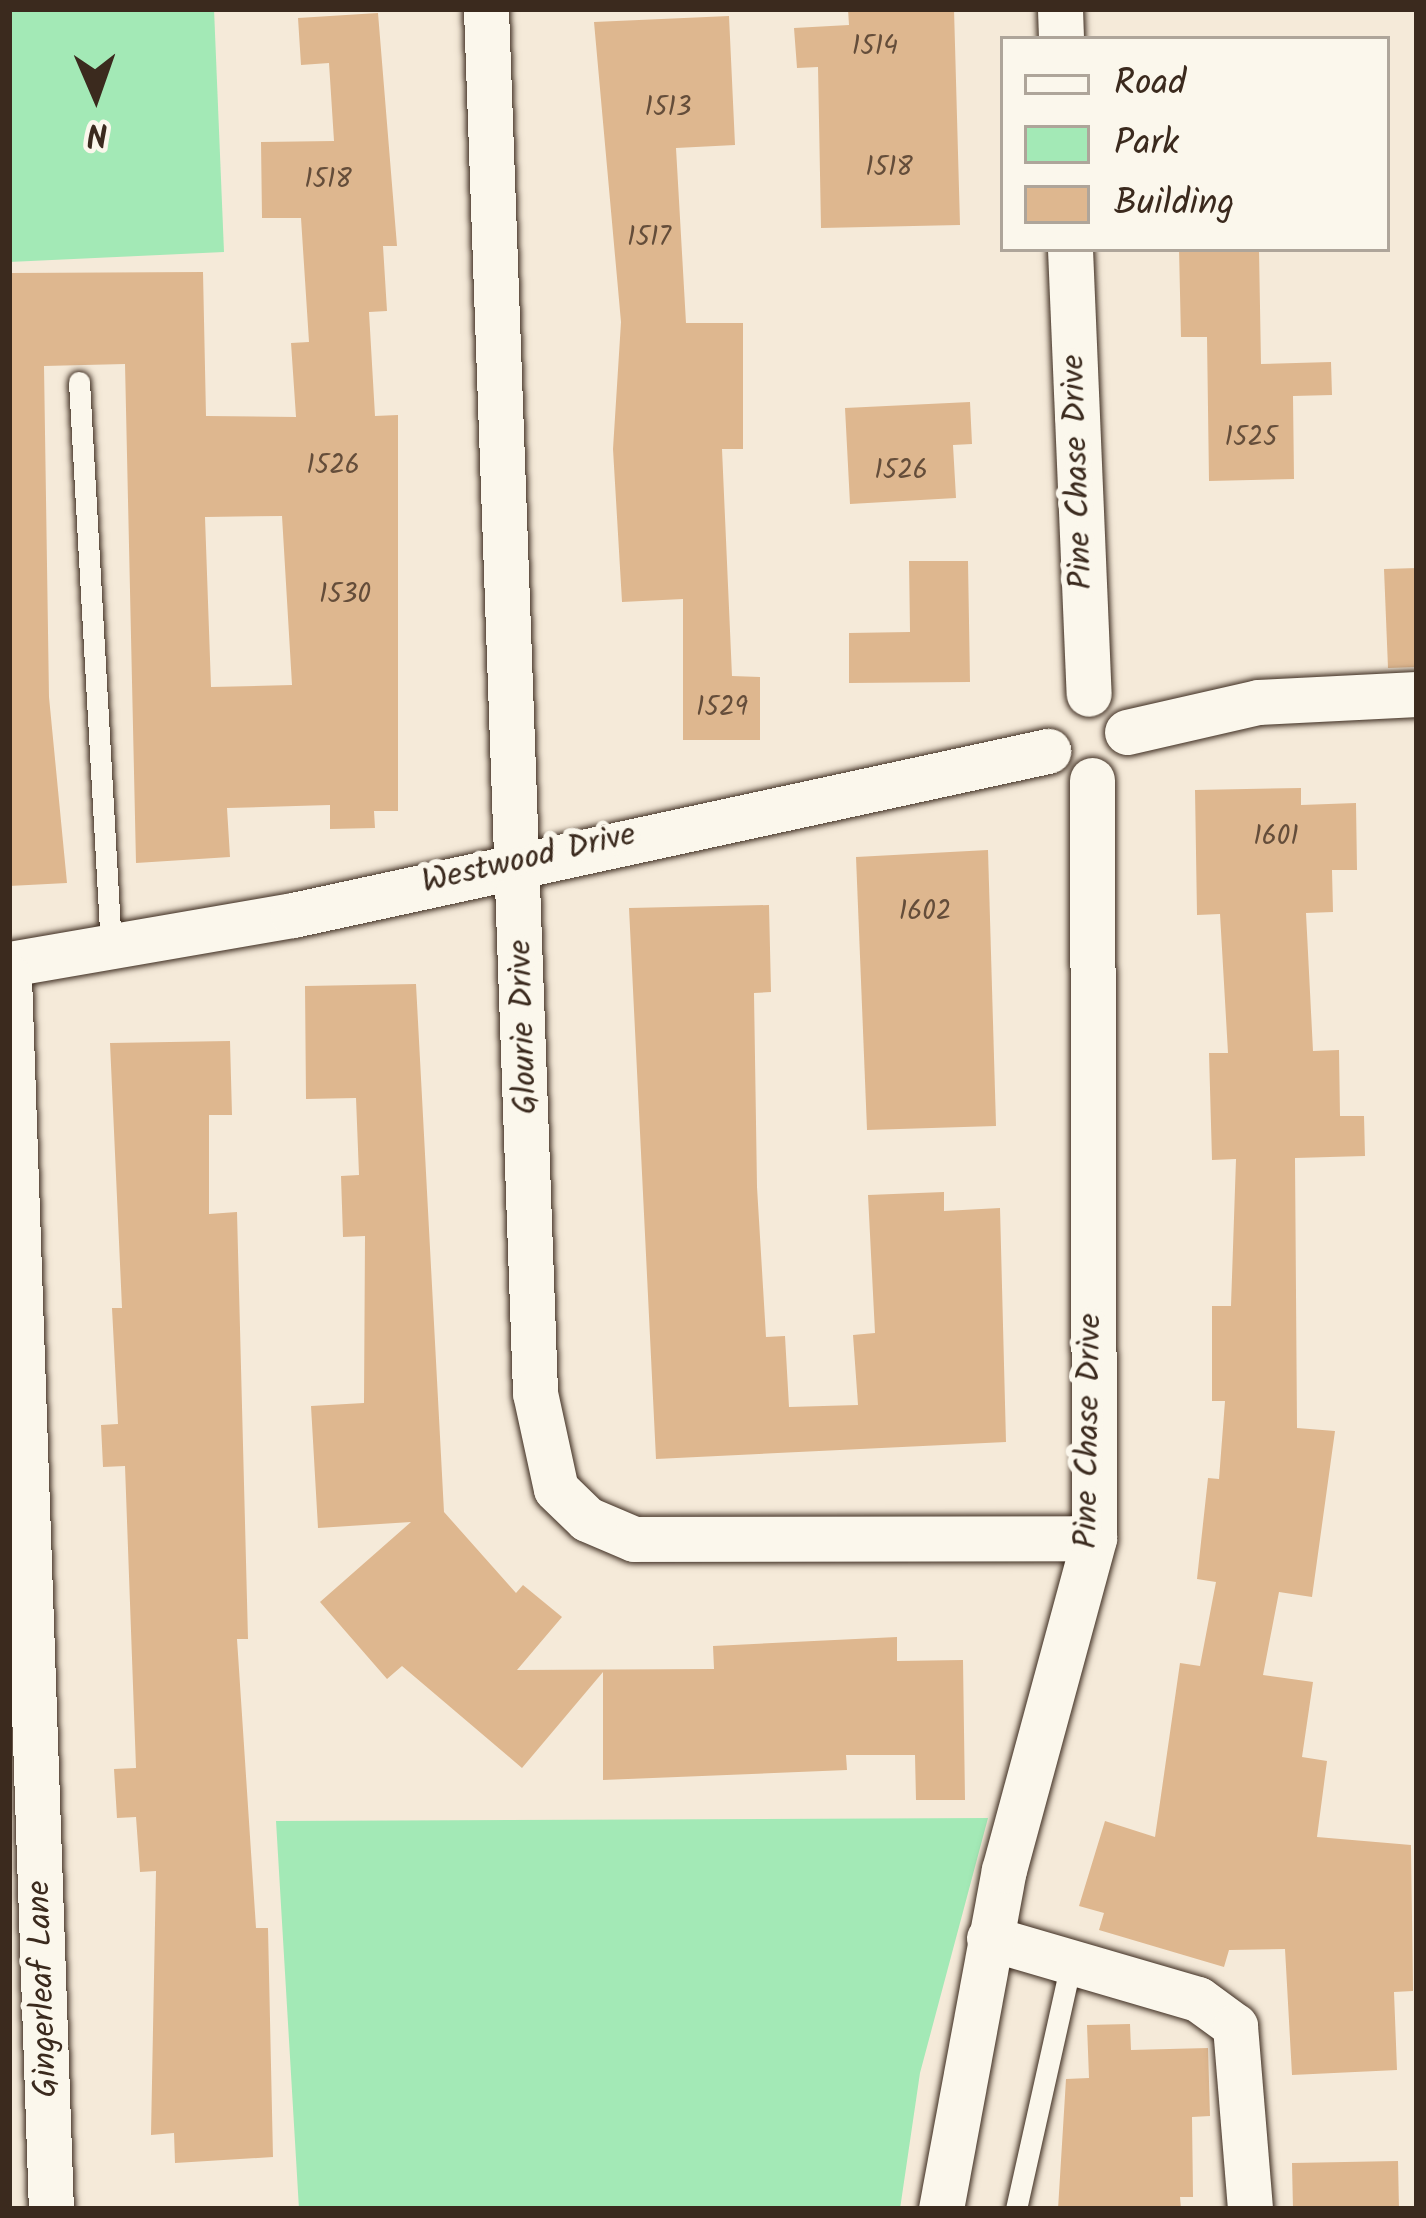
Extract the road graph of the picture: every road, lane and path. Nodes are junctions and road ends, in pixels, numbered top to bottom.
1 (486, 9) edge
2 (1070, 252) edge
3 (79, 382) dead end
4 (1089, 694) junction
5 (1417, 694) edge
6 (1127, 731) junction
7 (1048, 751) junction
8 (1092, 780) junction
9 (520, 860) junction
10 (112, 949) junction
11 (9, 964) edge
12 (9, 976) edge
13 (1094, 1538) junction
14 (989, 1938) junction
15 (1071, 1962) junction
16 (51, 2209) edge
17 (941, 2209) edge
18 (1016, 2209) edge
19 (1250, 2209) edge

1 - 9 street, Glourie Drive
2 - 4 street, Pine Chase Drive
3 - 10 lane
4 - 6 street
4 - 7 street
5 - 6 street
6 - 8 street
7 - 8 street
7 - 9 street, Westwood Drive
8 - 13 street, Pine Chase Drive
9 - 10 street, Westwood Drive
9 - 13 street, Glourie Drive
10 - 11 street, Westwood Drive
12 - 16 street, Gingerleaf Lane
13 - 14 street, Pine Chase Drive
14 - 15 street
14 - 17 street, Pine Chase Drive
15 - 18 lane
15 - 19 street

